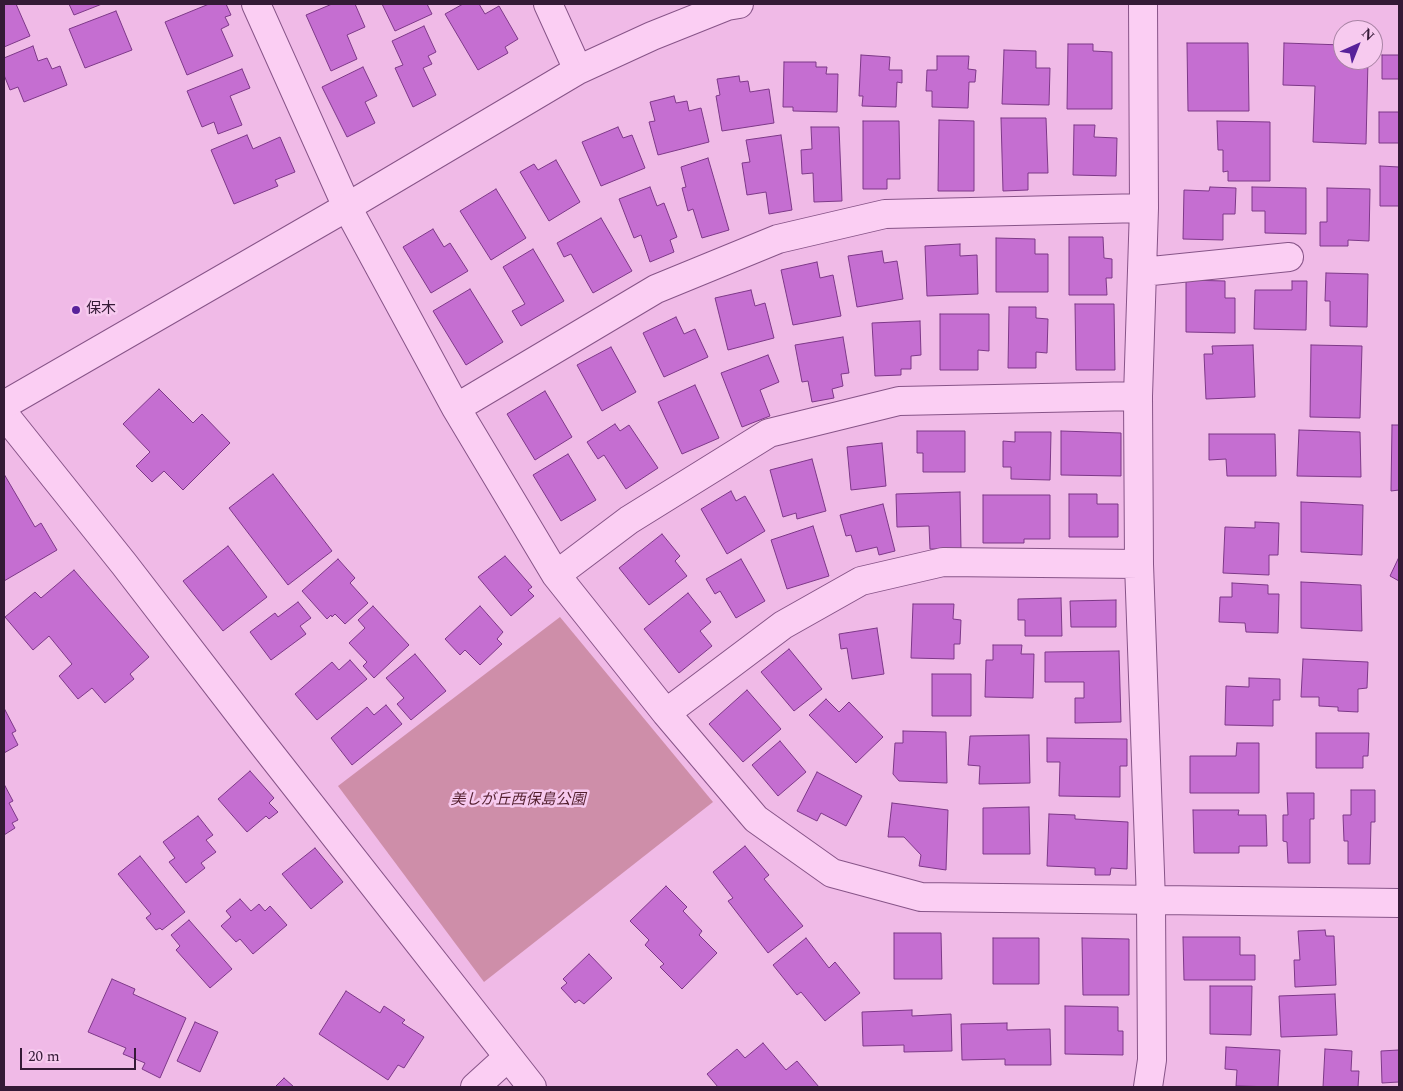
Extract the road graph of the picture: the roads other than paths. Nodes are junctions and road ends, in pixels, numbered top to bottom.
1 (256, 4) edge
2 (548, 4) edge
3 (739, 4) edge
4 (1142, 4) edge
5 (578, 70) junction
6 (347, 208) junction
7 (1144, 208) junction
8 (1289, 257) dead end
9 (1142, 272) junction
10 (1138, 396) junction
11 (4, 405) edge
12 (456, 408) junction
13 (4, 414) edge
14 (1139, 564) junction
15 (556, 576) junction
16 (666, 713) junction
17 (1151, 901) junction
18 (1399, 903) edge
19 (508, 1057) junction
20 (475, 1087) edge
21 (532, 1087) edge
22 (1148, 1087) edge

1 - 6 street
2 - 5 street
3 - 5 street
4 - 7 street
5 - 6 street
6 - 11 street
6 - 12 street
7 - 9 street
7 - 12 street
8 - 9 street
9 - 10 street
10 - 14 street
10 - 15 street
12 - 15 street
13 - 19 street
14 - 16 street
14 - 17 street
15 - 16 street
16 - 17 street
17 - 18 street
17 - 22 street
19 - 20 street
19 - 21 street

